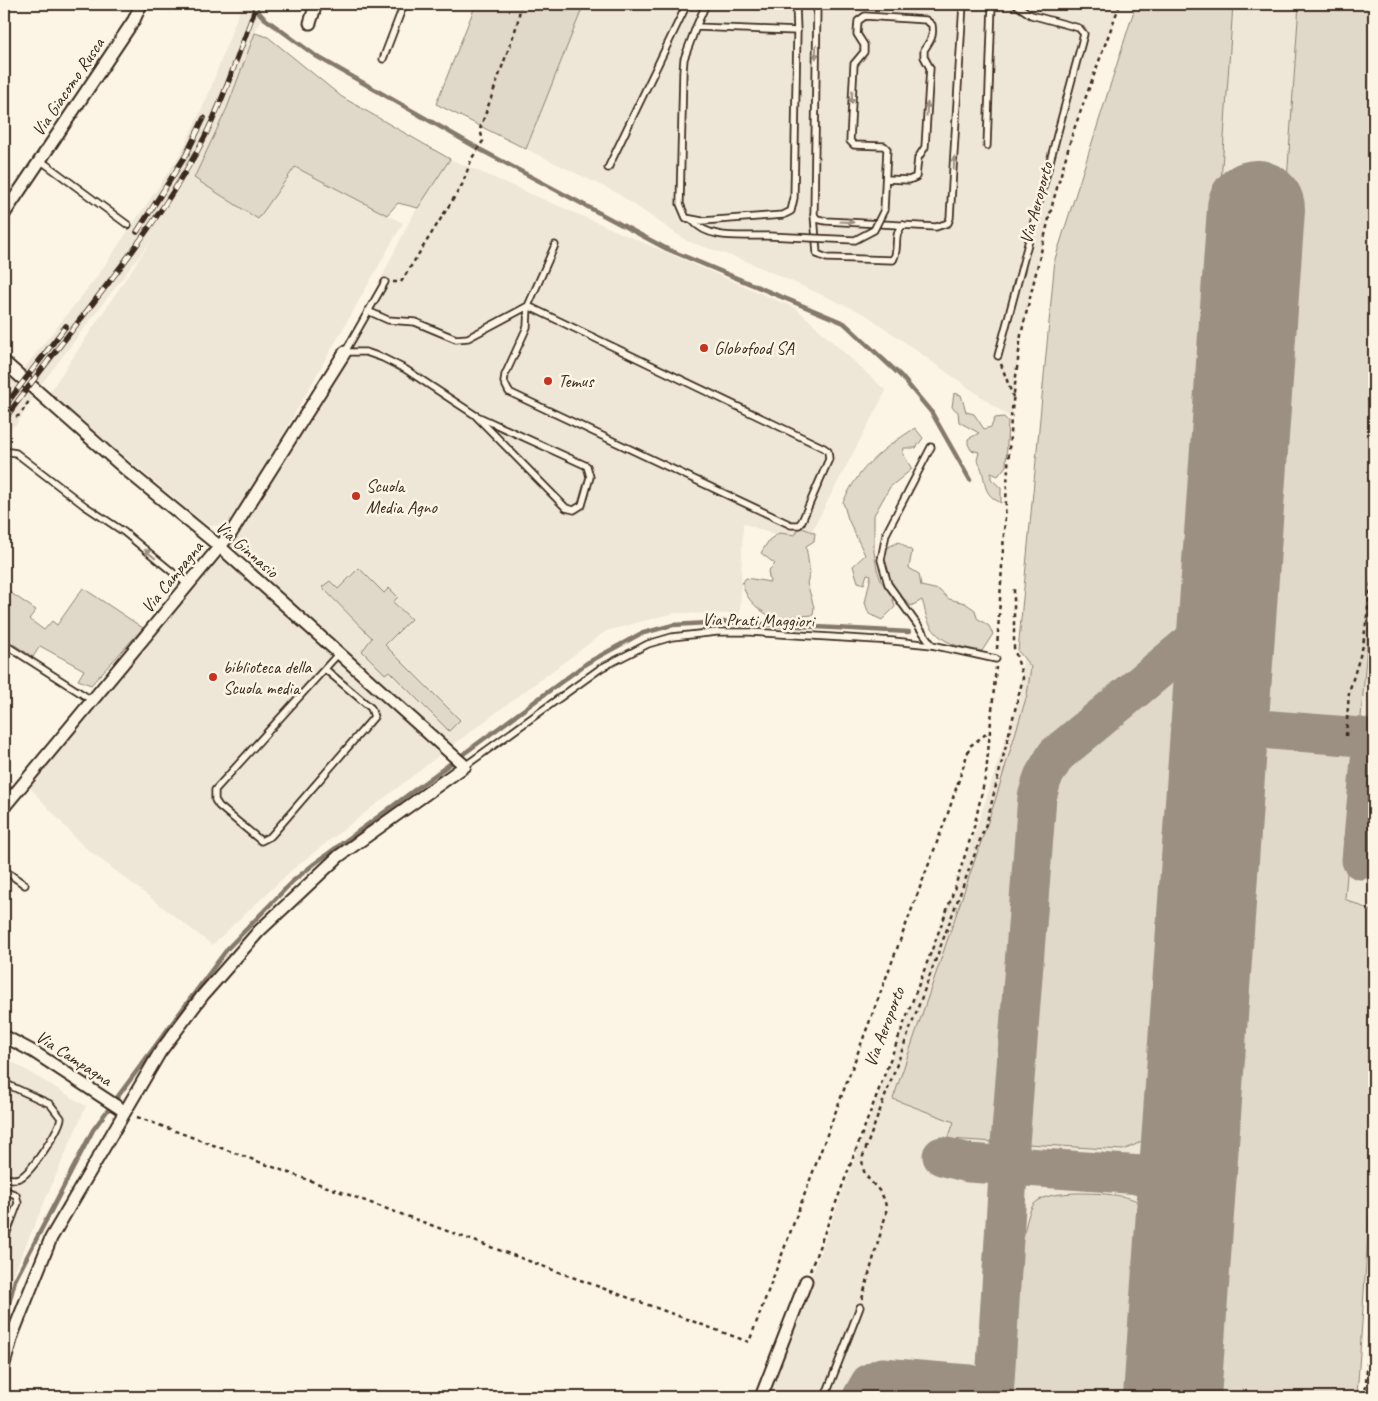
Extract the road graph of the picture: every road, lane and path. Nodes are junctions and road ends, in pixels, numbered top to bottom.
1 (141, 4) edge
2 (316, 4) edge
3 (404, 4) edge
4 (521, 4) edge
5 (687, 4) edge
6 (706, 4) edge
7 (796, 4) edge
8 (817, 4) edge
9 (963, 4) edge
10 (992, 4) edge
11 (1015, 4) edge
12 (1120, 4) edge
13 (310, 23) dead end
14 (696, 28) junction
15 (797, 31) junction
16 (383, 59) dead end
17 (987, 146) dead end
18 (40, 160) junction
19 (608, 168) dead end
20 (886, 179) junction
21 (4, 214) edge
22 (814, 215) junction
23 (692, 220) junction
24 (128, 225) dead end
25 (903, 225) junction
26 (555, 245) dead end
27 (385, 282) joint
28 (528, 306) junction
29 (368, 311) junction
30 (345, 352) junction
31 (998, 356) joint
32 (4, 362) edge
33 (36, 391) junction
34 (1013, 398) junction
35 (475, 415) junction
36 (16, 417) dead end
37 (931, 447) dead end
38 (4, 451) edge
39 (219, 546) junction
40 (1374, 562) edge
41 (188, 586) junction
42 (1014, 589) dead end
43 (4, 644) edge
44 (932, 646) junction
45 (339, 653) junction
46 (996, 659) junction
47 (325, 669) junction
48 (93, 701) junction
49 (990, 731) junction
50 (1346, 736) dead end
51 (465, 766) junction
52 (4, 807) edge
53 (4, 870) edge
54 (25, 885) dead end
55 (4, 1036) edge
56 (4, 1083) edge
57 (121, 1109) junction
58 (4, 1177) edge
59 (4, 1190) edge
60 (4, 1240) edge
61 (1374, 1266) edge
62 (806, 1281) joint
63 (860, 1307) joint
64 (4, 1364) edge
65 (761, 1397) edge
66 (826, 1397) edge
67 (1365, 1397) edge

1 - 18 street, Via Giacomo Rusca
2 - 13 street
3 - 16 lane
4 - 27 path
5 - 19 lane
6 - 14 lane
7 - 15 lane
8 -> 22 lane
25 -> 9 lane
10 - 17 lane
11 - 31 lane
12 - 34 path, Via Aeroporto
14 - 15 lane
14 - 23 lane
15 - 23 lane
18 - 21 street, Via Giacomo Rusca
18 - 24 lane
20 -> 20 lane
20 - 23 lane, bridge
22 -> 25 lane
22 - 25 lane
26 - 28 lane
27 - 29 lane, Via Campagna
28 - 28 lane
28 - 29 lane
29 - 30 lane, Via Campagna
30 - 35 lane
30 - 39 street, Via Campagna
31 - 34 path
32 - 33 street, Via Ginnasio
33 - 36 path
33 - 39 street, Via Ginnasio
34 - 46 path, Via Aeroporto
35 - 35 lane
37 - 44 lane
41 -> 38 lane
39 - 41 street, Via Campagna
39 - 45 street, Via Ginnasio
40 - 50 path
41 - 48 street, Via Campagna
42 - 63 path
43 - 48 lane
44 - 46 lane, Via Prati Maggiori
44 - 51 lane, Via Prati Maggiori
45 - 47 lane
45 - 51 street, Via Ginnasio
46 - 49 path, Via Aeroporto
47 - 47 lane
48 - 52 street, Via Campagna
49 - 57 path
49 - 62 path, Via Aeroporto
51 - 57 street
53 - 54 lane
55 - 57 street, Via Campagna
56 - 58 lane
57 - 64 street
59 - 60 lane
61 - 67 path
62 - 65 street
63 - 66 lane

